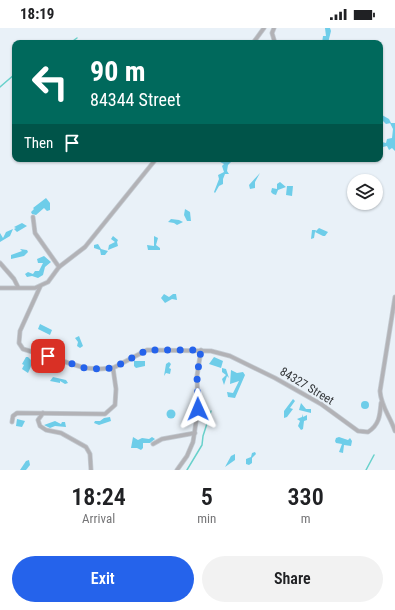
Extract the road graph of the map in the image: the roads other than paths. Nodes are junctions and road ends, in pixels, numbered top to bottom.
1 (264, 28) edge
2 (274, 28) edge
3 (255, 40) edge
4 (274, 40) edge
5 (154, 162) edge
6 (33, 217) dead end
7 (0, 263) edge
8 (59, 267) junction
9 (18, 287) junction
10 (40, 287) junction
11 (0, 288) edge
12 (395, 297) edge
13 (201, 350) junction
14 (113, 368) junction
15 (381, 403) junction
16 (43, 413) junction
17 (12, 422) dead end
18 (395, 431) edge
19 (195, 433) junction
20 (153, 444) dead end
21 (91, 470) edge
22 (177, 470) edge

1 - 3 street
2 - 4 street
5 - 8 street
6 - 8 street
7 - 9 street
8 - 10 street
9 - 10 street
9 - 11 street
10 - 14 street
12 - 15 street
13 - 14 street
13 - 15 street, 84327 Street
13 - 19 street
14 - 16 street
15 - 18 street
16 - 17 street
16 - 21 street
19 - 20 street
19 - 22 street

